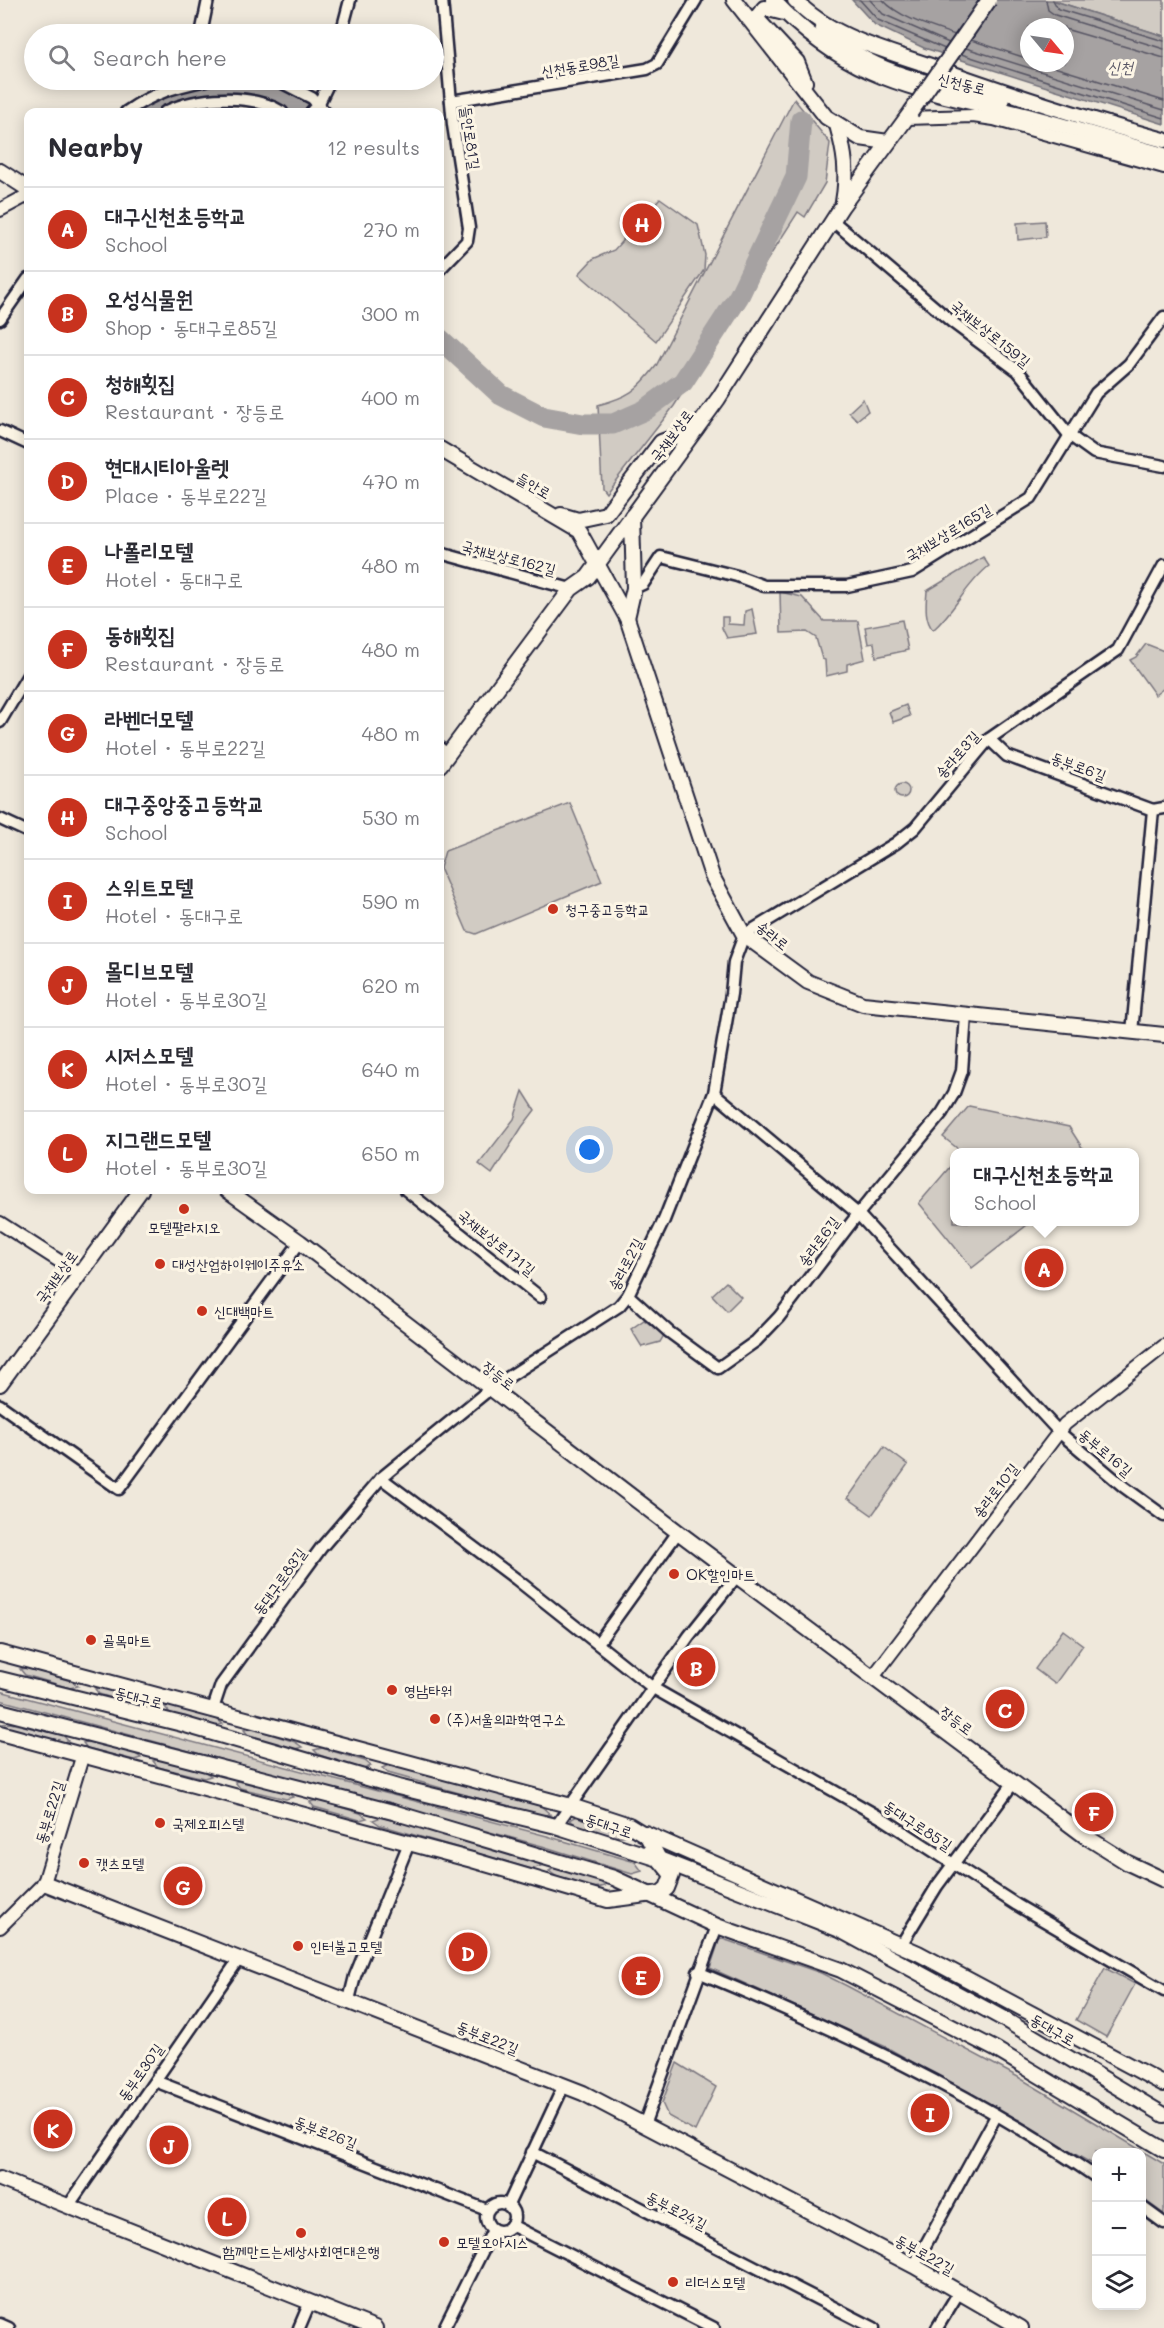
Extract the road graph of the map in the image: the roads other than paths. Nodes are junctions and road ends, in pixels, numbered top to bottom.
1 (208, 0) edge
2 (350, 0) edge
3 (442, 0) edge
4 (696, 0) edge
5 (734, 0) edge
6 (748, 0) edge
7 (773, 0) edge
8 (989, 0) edge
9 (798, 2) edge
10 (786, 14) junction
11 (756, 18) junction
12 (203, 24) edge
13 (344, 24) edge
14 (169, 90) edge
15 (293, 90) edge
16 (327, 90) edge
17 (809, 93) junction
18 (451, 101) junction
19 (132, 108) edge
20 (180, 108) edge
21 (272, 108) edge
22 (322, 108) edge
23 (1048, 108) junction
24 (909, 115) junction
25 (837, 125) junction
26 (1164, 140) edge
27 (888, 142) junction
28 (1164, 155) edge
29 (1164, 167) edge
30 (0, 171) edge
31 (24, 186) edge
32 (24, 197) edge
33 (842, 206) junction
34 (0, 210) edge
35 (833, 221) junction
36 (444, 265) edge
37 (24, 285) edge
38 (1164, 317) edge
39 (0, 319) edge
40 (696, 429) junction
41 (0, 431) edge
42 (1068, 435) junction
43 (24, 442) edge
44 (444, 451) edge
45 (1164, 466) edge
46 (548, 512) junction
47 (632, 515) junction
48 (444, 554) edge
49 (597, 564) junction
50 (1164, 565) edge
51 (634, 588) junction
52 (571, 589) junction
53 (627, 618) junction
54 (24, 682) edge
55 (0, 722) edge
56 (989, 739) junction
57 (444, 753) edge
58 (1159, 809) edge
59 (0, 819) edge
60 (24, 830) edge
61 (744, 935) junction
62 (966, 1015) junction
63 (1132, 1032) junction
64 (1164, 1035) edge
65 (714, 1093) junction
66 (138, 1194) edge
67 (233, 1194) edge
68 (411, 1194) edge
69 (858, 1214) junction
70 (0, 1223) edge
71 (300, 1242) junction
72 (78, 1273) junction
73 (628, 1295) junction
74 (540, 1297) dead end
75 (1164, 1346) edge
76 (0, 1384) edge
77 (490, 1389) junction
78 (0, 1405) edge
79 (1059, 1432) junction
80 (381, 1478) junction
81 (1164, 1516) edge
82 (678, 1532) junction
83 (737, 1575) junction
84 (598, 1643) junction
85 (0, 1653) edge
86 (873, 1677) junction
87 (0, 1679) edge
88 (653, 1688) junction
89 (213, 1709) junction
90 (0, 1711) edge
91 (0, 1733) edge
92 (84, 1754) junction
93 (1014, 1782) junction
94 (571, 1806) junction
95 (629, 1825) junction
96 (556, 1826) junction
97 (409, 1843) junction
98 (659, 1859) junction
99 (953, 1864) junction
100 (1164, 1880) edge
101 (44, 1883) junction
102 (652, 1896) junction
103 (717, 1926) junction
104 (0, 1927) edge
105 (901, 1945) junction
106 (239, 1959) junction
107 (698, 1972) junction
108 (1164, 1991) edge
109 (349, 2000) junction
110 (155, 2081) junction
111 (1164, 2084) edge
112 (564, 2085) junction
113 (1164, 2115) edge
114 (996, 2116) junction
115 (644, 2125) junction
116 (1164, 2150) edge
117 (532, 2152) junction
118 (1092, 2175) edge
119 (0, 2179) edge
120 (69, 2205) junction
121 (508, 2205) junction
122 (487, 2210) junction
123 (1146, 2210) edge
124 (1164, 2223) edge
125 (511, 2225) junction
126 (493, 2230) junction
127 (914, 2266) junction
128 (960, 2292) junction
129 (310, 2302) junction
130 (0, 2324) edge
131 (9, 2328) edge
132 (299, 2328) edge
133 (375, 2328) edge
134 (444, 2328) edge
135 (714, 2328) edge
136 (874, 2328) edge
137 (937, 2328) edge
138 (1021, 2328) edge

1 - 12 street
2 - 13 street
3 - 18 street, 들안로81길
4 - 18 street, 신천동로98길
5 - 17 main road
6 - 11 main road
7 - 10 main road, 신천동로
8 - 24 main road, 국채보상로, bridge
9 - 23 main road, 신천동로
9 - 23 main road
10 - 11 main road
10 - 28 main road, 신천동로
11 - 17 main road
14 - 19 street
15 - 22 street
16 - 22 street
17 - 25 main road
18 - 36 street, 들안로81길
20 - 21 street
23 - 26 main road, 신천동로
24 - 27 main road, 국채보상로
24 - 29 street, 신천동로
25 - 27 main road
25 - 33 main road
27 - 33 main road, 국채보상로
30 - 31 main road
32 - 34 street
33 - 35 main road, 국채보상로
35 - 40 main road, 국채보상로
35 - 42 street, 국채보상로159길
37 - 39 street
38 - 42 street, 국채보상로165길
40 - 46 main road
40 - 47 main road, 국채보상로
41 - 43 street
42 - 45 street, 국채보상로159길
42 - 51 street, 국채보상로165길
44 - 46 main road, 들안로
46 - 49 main road, 들안로
47 - 49 main road, 국채보상로
47 - 51 main road
48 - 52 street, 국채보상로162길
49 - 52 main road, 국채보상로
49 - 53 main road, 송라로
50 - 56 street, 송라로3길
51 - 53 main road
52 - 57 main road, 국채보상로
53 - 61 main road, 송라로
54 - 55 street
56 - 58 street, 동부로6길
56 - 61 street, 송라로3길
58 - 63 street
59 - 60 street
61 - 62 main road, 송라로
61 - 65 street, 송라로2길
62 - 63 main road, 송라로
62 - 69 street, 송라로6길
63 - 64 main road, 송라로
65 - 69 street
65 - 73 street, 송라로2길
66 - 72 main road, 국채보상로
67 - 71 main road, 장등로
68 - 74 street, 국채보상로171길
69 - 73 street, 송라로6길
69 - 79 street, 동부로16길
70 - 72 street
71 - 77 main road, 장등로
71 - 78 street
72 - 76 main road, 국채보상로
73 - 77 street, 송라로2길
75 - 79 street, 송라로10길
77 - 80 street, 동대구로83길
77 - 82 main road, 장등로
79 - 81 street, 동부로16길
79 - 86 street, 송라로10길
80 - 84 street
80 - 89 street, 동대구로83길
82 - 83 main road, 장등로
82 - 84 street
83 - 86 main road, 장등로
83 - 88 street
84 - 88 street, 동대구로85길
85 - 89 main road
86 - 93 main road, 장등로
87 - 96 main road, 동대구로
88 - 94 street
88 - 99 street, 동대구로85길
89 - 94 main road
90 - 102 main road
91 - 92 main road
92 - 97 main road
92 - 101 street, 동부로22길
93 - 99 street
93 - 100 main road, 장등로
94 - 95 main road
94 - 96 street
95 - 98 main road
95 - 105 main road
96 - 98 main road, 동대구로
97 - 102 main road
97 - 109 street
98 - 102 main road
98 - 113 main road, 동대구로
99 - 105 street
99 - 108 street, 동대구로85길
101 - 104 street
101 - 106 main road, 동부로22길
102 - 103 main road
103 - 107 street
103 - 116 main road
105 - 111 main road
106 - 109 main road, 동부로22길
106 - 110 street, 동부로30길
107 - 114 street
107 - 115 street
109 - 112 main road, 동부로22길
110 - 120 street, 동부로30길
110 - 122 street, 동부로26길
112 - 115 main road, 동부로22길
112 - 117 street
114 - 118 street
114 - 127 street
115 - 127 main road, 동부로22길
117 - 121 street
117 - 136 street, 동부로24길
119 - 120 main road
120 - 129 main road
121 - 122 street
121 - 125 street
122 - 126 street
123 - 124 street
125 - 126 street
125 - 135 street
126 - 134 street
127 - 128 main road, 동부로22길
128 - 137 street
128 - 138 main road, 동부로22길
129 - 132 street
129 - 133 main road
130 - 131 street

